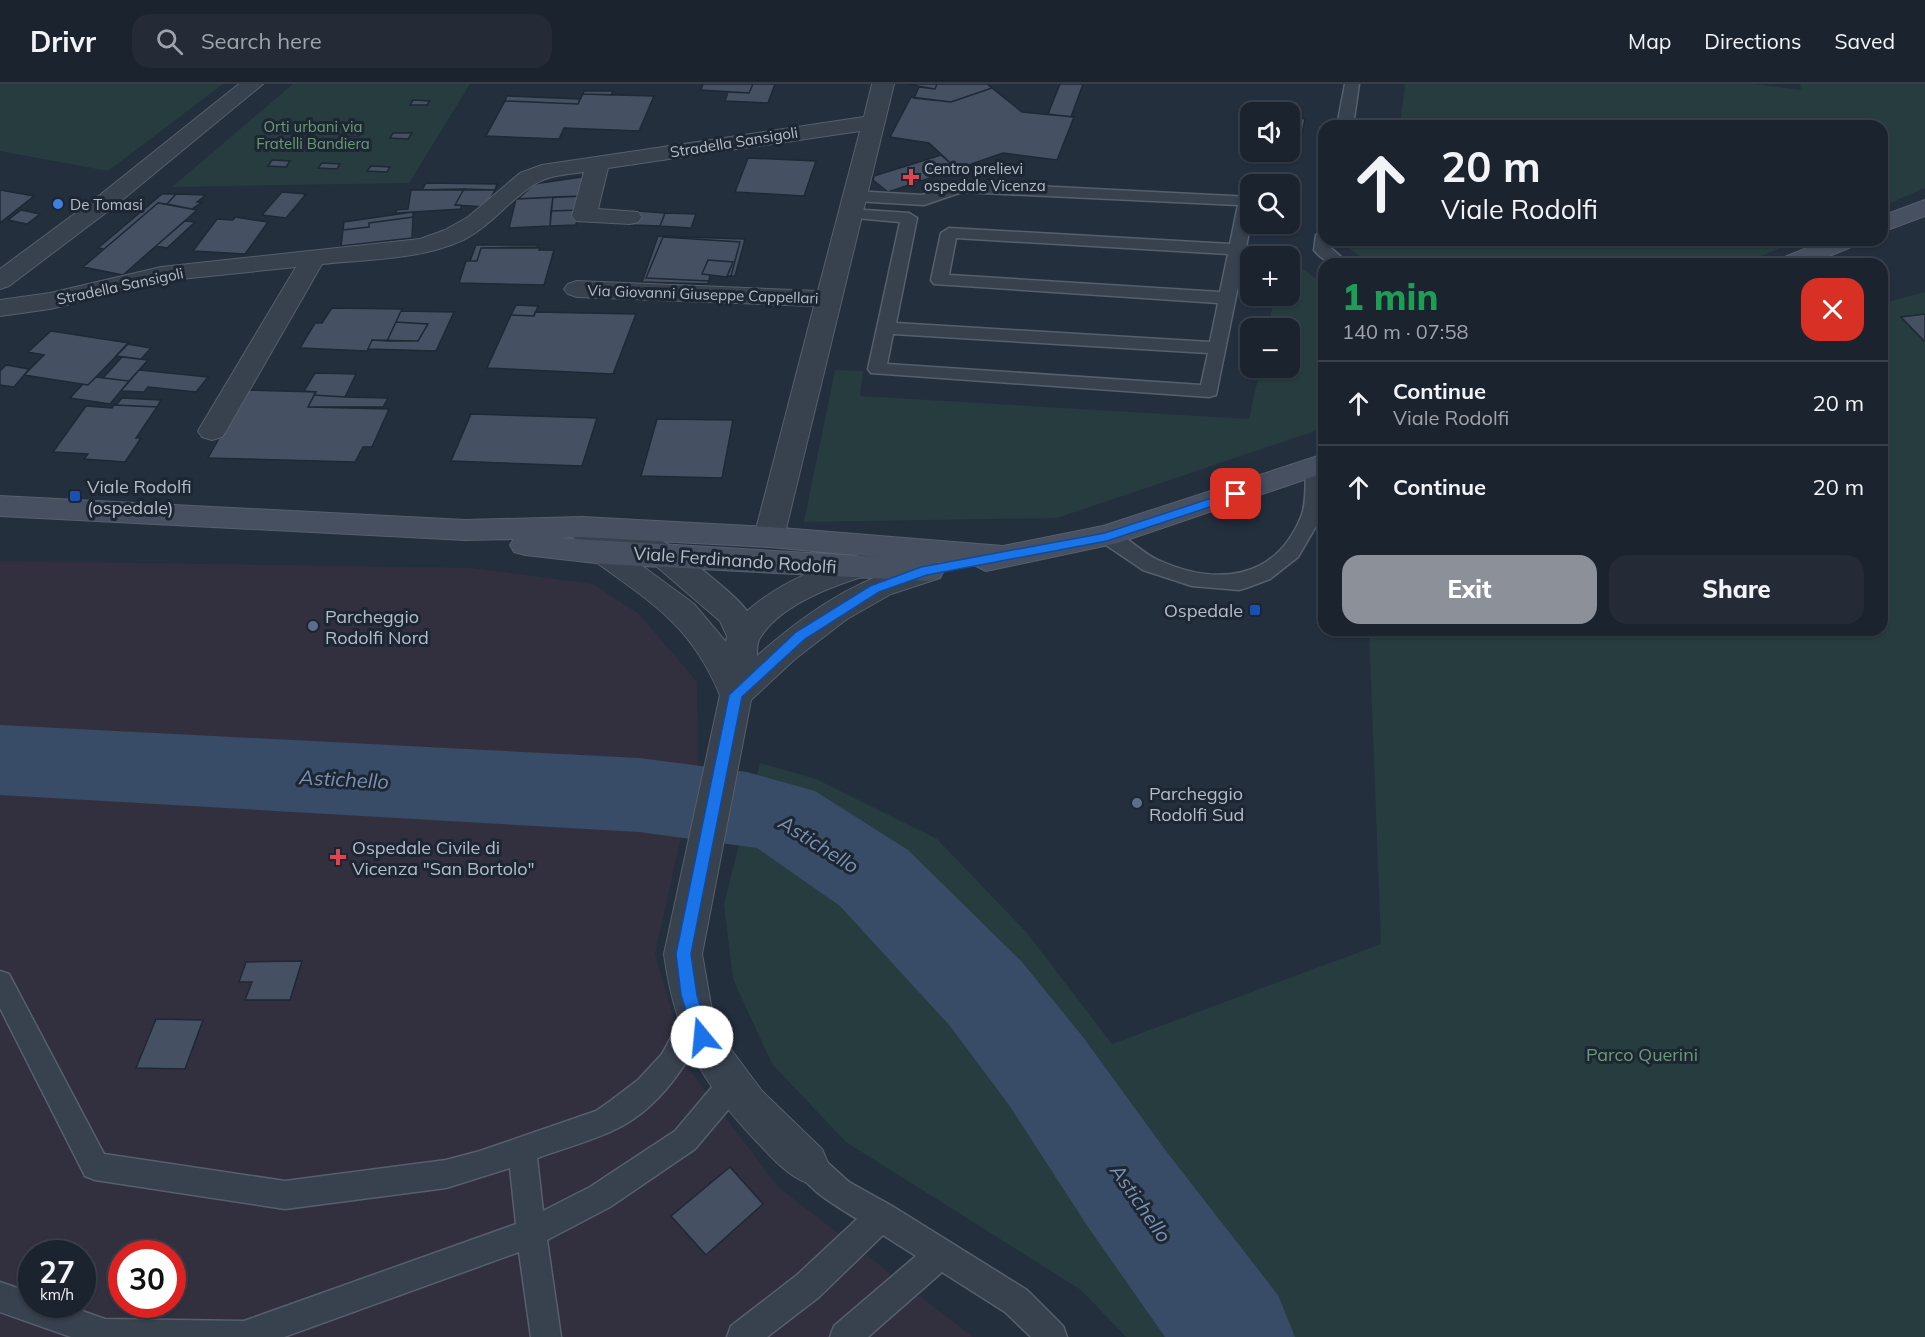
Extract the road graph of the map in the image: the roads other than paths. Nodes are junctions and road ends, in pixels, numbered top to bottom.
1 (252, 84) edge
2 (883, 84) edge
3 (1352, 84) edge
4 (1345, 120) edge
5 (873, 122) junction
6 (596, 163) junction
7 (852, 205) junction
8 (1925, 207) edge
9 (630, 217) dead end
10 (1888, 222) edge
11 (1323, 246) edge
12 (1833, 246) edge
13 (1237, 249) junction
14 (1333, 258) edge
15 (1804, 258) edge
16 (313, 259) junction
17 (0, 281) edge
18 (577, 289) dead end
19 (1228, 298) junction
20 (828, 299) junction
21 (0, 308) edge
22 (885, 328) junction
23 (1218, 348) junction
24 (212, 431) dead end
25 (1318, 466) edge
26 (1318, 478) edge
27 (8, 509) edge
28 (582, 527) junction
29 (465, 530) junction
30 (769, 537) junction
31 (1107, 537) junction
32 (604, 553) junction
33 (660, 554) junction
34 (929, 560) junction
35 (850, 567) junction
36 (743, 636) junction
37 (736, 695) junction
38 (0, 982) edge
39 (696, 1016) junction
40 (733, 1083) junction
41 (522, 1150) junction
42 (807, 1163) joint
43 (882, 1216) junction
44 (531, 1233) junction
45 (940, 1255) junction
46 (0, 1297) edge
47 (546, 1337) edge
48 (742, 1337) edge
49 (845, 1337) edge
50 (1052, 1337) edge

1 - 17 street
2 - 5 street, Via Giovanni Giuseppe Cappellari
3 - 4 lane
5 - 6 street, Stradella Sansigoli
5 - 7 street, Via Giovanni Giuseppe Cappellari
6 - 9 street
6 - 16 street, Stradella Sansigoli
7 - 13 lane
7 - 20 street, Via Giovanni Giuseppe Cappellari
7 - 22 lane
8 - 10 main road
11 - 14 lane
12 - 15 main road
13 - 19 lane
13 - 19 lane
16 - 21 street, Stradella Sansigoli
16 - 24 street
18 - 20 street, Via Giovanni Giuseppe Cappellari
19 - 23 lane
20 - 30 street, Via Giovanni Giuseppe Cappellari
22 - 23 lane
22 - 23 lane
25 - 31 main road, Viale Ferdinando Rodolfi
26 - 31 lane
27 - 29 main road, Viale Ferdinando Rodolfi
28 - 29 main road, Viale Ferdinando Rodolfi
28 - 30 main road, Viale Ferdinando Rodolfi
28 - 33 street
29 - 32 main road, Viale Ferdinando Rodolfi
30 - 34 main road, Viale Ferdinando Rodolfi
31 - 34 main road, Viale Ferdinando Rodolfi
32 - 33 main road, Viale Ferdinando Rodolfi
32 - 37 street
33 - 35 main road, Viale Ferdinando Rodolfi
33 - 36 street
34 - 35 main road, Viale Ferdinando Rodolfi
34 - 37 street
35 - 36 street
36 - 37 street
37 - 39 street
38 - 41 lane
39 - 40 street
39 - 41 lane
40 - 42 street
40 - 44 lane
41 - 44 lane
42 - 43 lane
43 - 45 lane
43 - 48 lane
44 - 46 lane
44 - 47 lane
45 - 49 lane
45 - 50 lane

